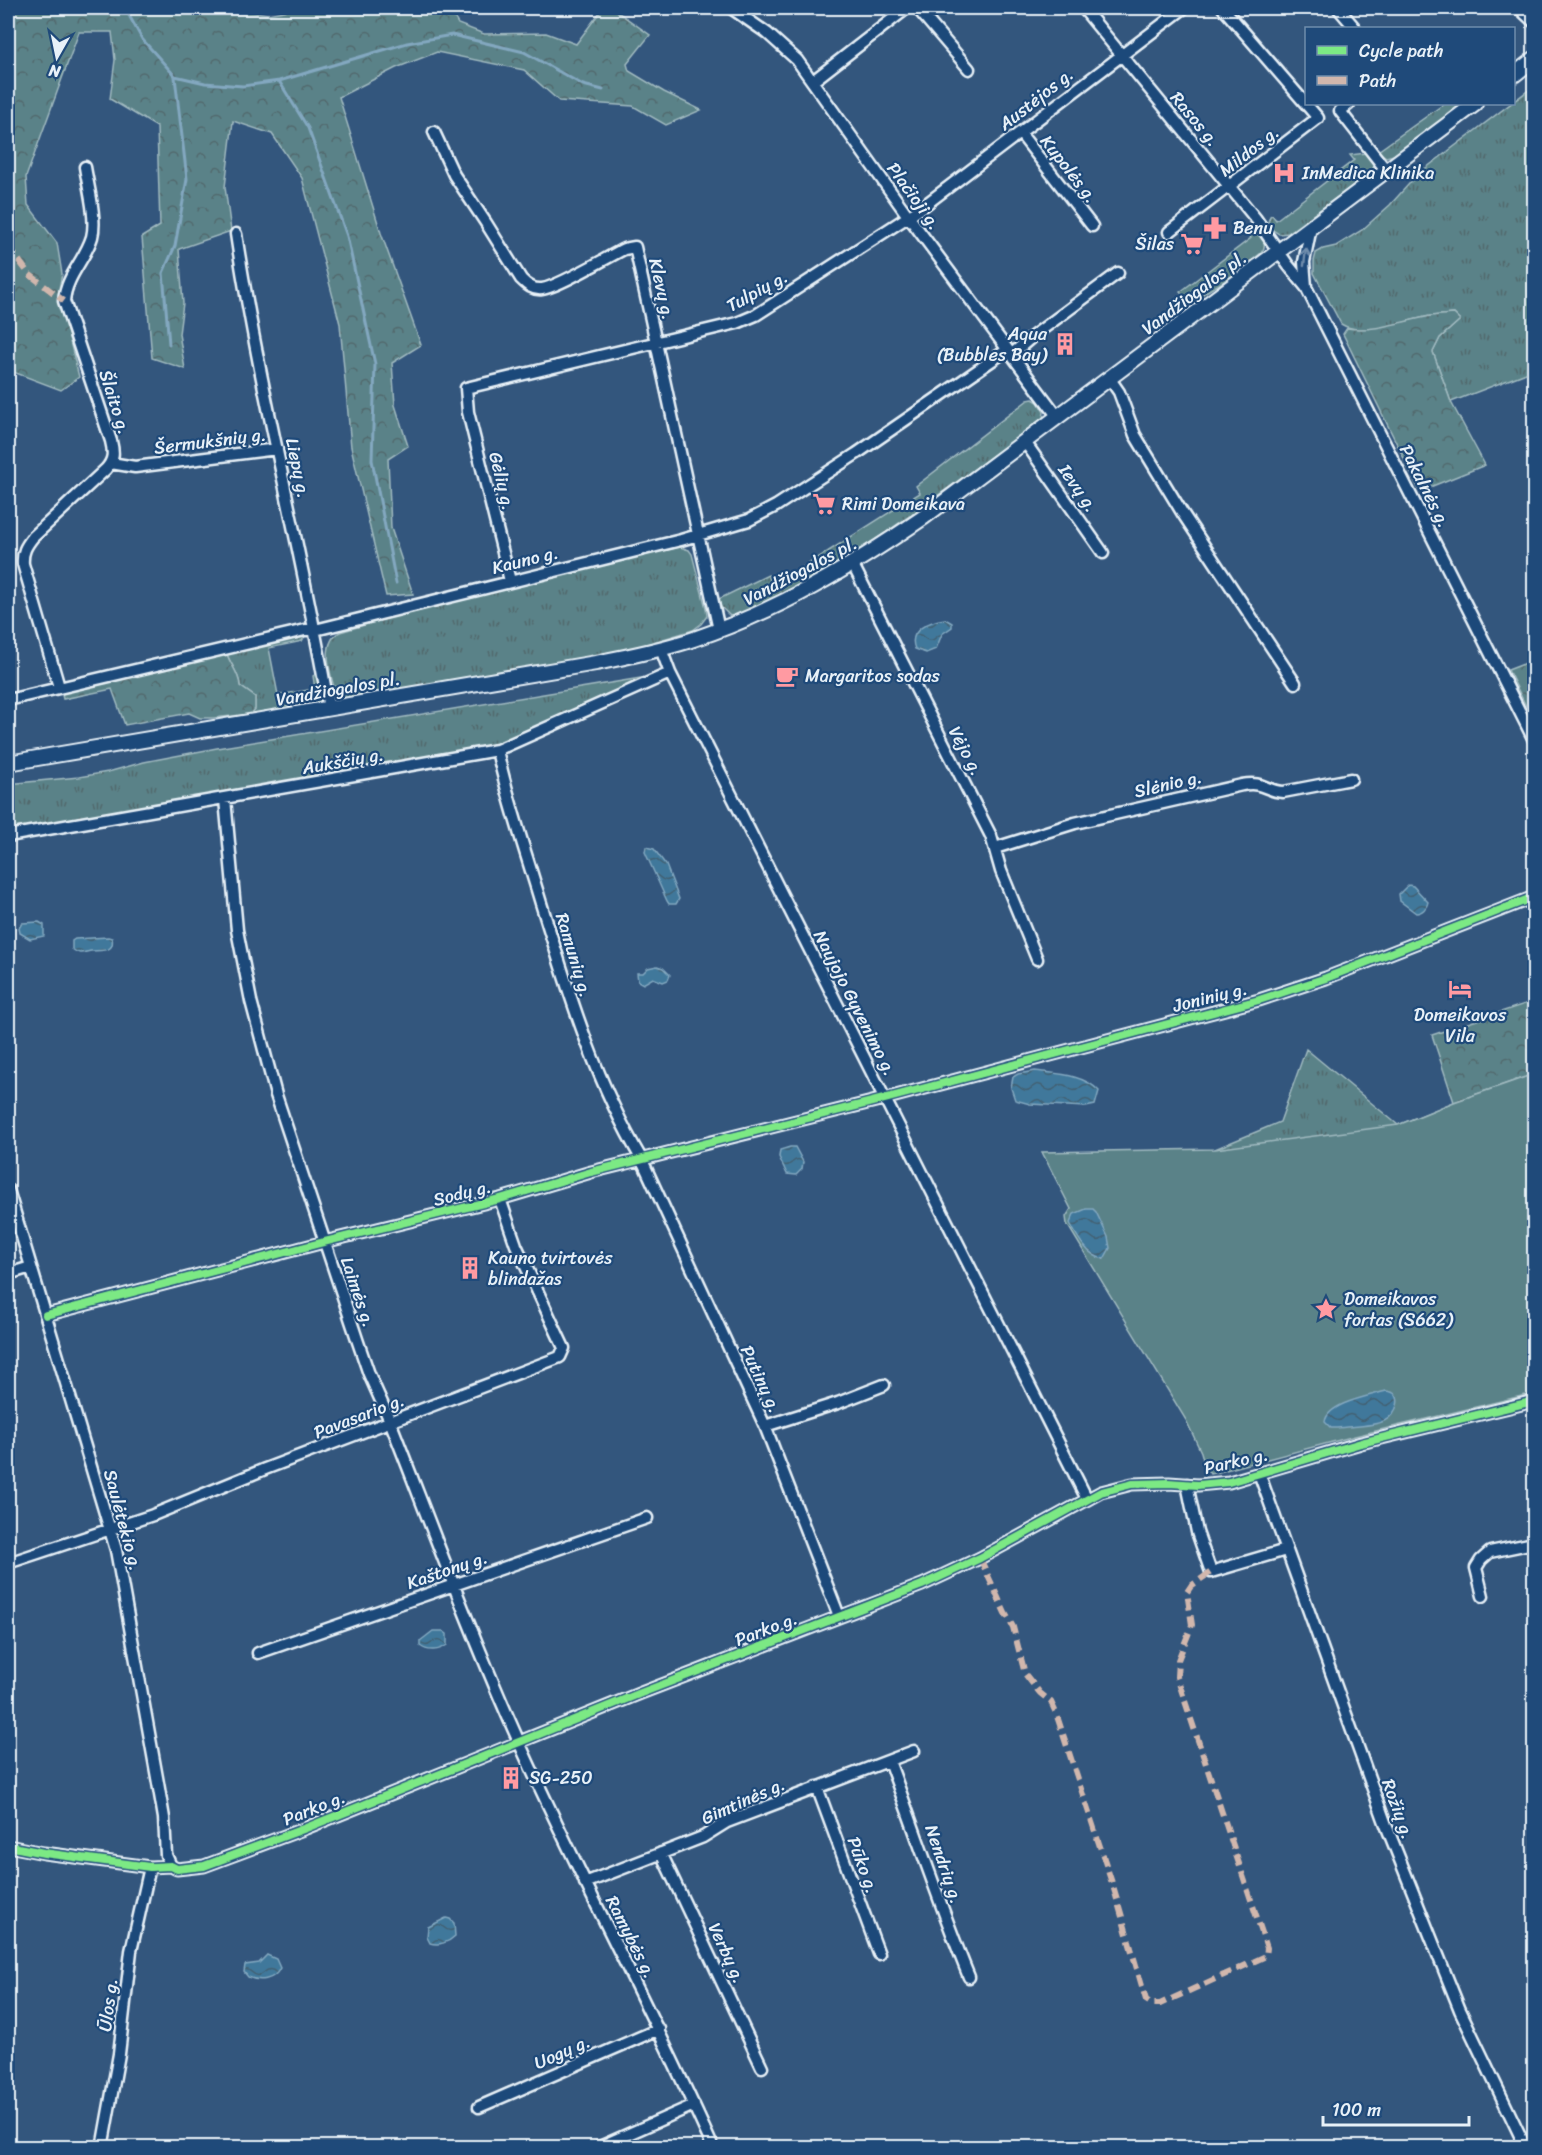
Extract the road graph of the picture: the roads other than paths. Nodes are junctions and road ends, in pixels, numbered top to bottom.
1 (731, 8) edge
2 (907, 8) edge
3 (917, 8) edge
4 (1083, 8) edge
5 (1184, 8) edge
6 (1223, 8) edge
7 (1338, 8) edge
8 (1519, 8) edge
9 (1534, 22) edge
10 (1354, 27) edge
11 (1120, 55) junction
12 (1534, 59) edge
13 (969, 69) dead end
14 (1515, 74) edge
15 (813, 81) junction
16 (1305, 103) edge
17 (1307, 105) edge
18 (1348, 105) edge
19 (1474, 105) edge
20 (434, 132) dead end
21 (1020, 133) junction
22 (85, 167) dead end
23 (1386, 170) junction
24 (1230, 186) junction
25 (908, 216) junction
26 (1092, 226) dead end
27 (1311, 227) junction
28 (1169, 232) dead end
29 (236, 234) dead end
30 (1279, 251) junction
31 (1118, 273) dead end
32 (1306, 287) junction
33 (657, 343) junction
34 (1009, 353) junction
35 (1110, 379) junction
36 (466, 388) joint
37 (1058, 417) junction
38 (1025, 442) junction
39 (277, 449) junction
40 (111, 463) junction
41 (698, 535) junction
42 (1103, 553) dead end
43 (853, 565) junction
44 (510, 581) junction
45 (315, 630) junction
46 (719, 630) junction
47 (661, 649) junction
48 (670, 673) junction
49 (1295, 683) dead end
50 (59, 687) junction
51 (8, 700) edge
52 (329, 709) junction
53 (1534, 740) edge
54 (497, 750) junction
55 (8, 763) edge
56 (1351, 778) dead end
57 (225, 799) junction
58 (8, 836) edge
59 (995, 848) junction
60 (1534, 897) edge
61 (1037, 959) dead end
62 (884, 1099) junction
63 (642, 1160) junction
64 (8, 1190) edge
65 (500, 1199) junction
66 (324, 1242) junction
67 (31, 1267) junction
68 (8, 1274) edge
69 (46, 1315) junction
70 (885, 1385) dead end
71 (1534, 1401) edge
72 (390, 1421) junction
73 (765, 1426) junction
74 (1259, 1473) junction
75 (1187, 1484) junction
76 (1088, 1499) junction
77 (647, 1518) dead end
78 (111, 1531) junction
79 (1534, 1543) edge
80 (1286, 1550) junction
81 (8, 1563) edge
82 (455, 1585) junction
83 (1483, 1596) dead end
84 (839, 1616) junction
85 (258, 1653) dead end
86 (518, 1741) junction
87 (914, 1751) dead end
88 (889, 1761) junction
89 (817, 1787) junction
90 (8, 1846) edge
91 (661, 1853) junction
92 (171, 1866) junction
93 (150, 1867) junction
94 (585, 1883) junction
95 (879, 1954) dead end
96 (969, 1977) dead end
97 (659, 2029) junction
98 (762, 2067) dead end
99 (694, 2105) junction
100 (479, 2107) dead end
101 (102, 2148) edge
102 (597, 2148) edge
103 (712, 2148) edge
104 (1526, 2148) edge

1 - 15 street, Plačioji g.
2 - 15 street
3 - 13 street
4 - 11 street, Rasos g.
5 - 11 street, Austėjos g.
6 - 16 street, Mildos g.
7 - 10 street
8 - 9 street
11 - 21 street, Austėjos g.
11 - 24 street, Rasos g.
12 - 14 main road
15 - 25 street, Plačioji g.
17 - 24 street, Mildos g.
18 - 23 street
19 - 23 main road, Vandžiogalos pl.
20 - 33 street, Klevų g.
21 - 25 street, Austėjos g.
21 - 26 street, Kupolės g.
22 - 40 street, Šlaito g.
23 - 27 main road, Vandžiogalos pl.
24 - 28 street, Mildos g.
24 - 30 street, Rasos g.
25 - 33 street, Tulpių g.
25 - 34 street, Plačioji g.
27 - 30 main road, Vandžiogalos pl.
32 -> 27 street
29 - 39 street, Liepų g.
30 - 32 street, Pakalnės g.
30 - 35 main road, Vandžiogalos pl.
31 - 34 street
32 - 53 street, Pakalnės g.
33 - 36 street, Tulpių g.
33 - 41 street, Klevų g.
34 - 37 street, Plačioji g.
34 - 41 street, Kauno g.
35 - 37 main road, Vandžiogalos pl.
35 - 49 street
36 - 44 street, Gėlių g.
37 - 38 main road, Vandžiogalos pl.
38 - 42 street, Ievų g.
38 - 43 main road, Vandžiogalos pl.
39 - 40 street, Šermukšnių g.
39 - 45 street, Liepų g.
40 - 50 street, Šlaito g.
41 - 44 street, Kauno g.
41 - 46 street, Klevų g.
43 - 46 main road, Vandžiogalos pl.
43 - 59 street, Vėjo g.
44 - 45 street, Kauno g.
45 - 50 street, Kauno g.
45 - 52 street, Liepų g.
46 - 47 main road, Vandžiogalos pl.
47 - 48 street, Naujojo Gyvenimo g.
47 - 52 main road, Vandžiogalos pl.
48 - 54 street, Aukščių g.
48 - 62 street, Naujojo Gyvenimo g.
50 - 51 street, Kauno g.
52 - 55 main road, Vandžiogalos pl.
54 - 57 street, Aukščių g.
54 - 63 street, Ramunių g.
56 - 59 street, Slėnio g.
57 - 58 street, Aukščių g.
57 - 66 street, Laimės g.
59 - 61 street, Vėjo g.
60 - 62 street, Joninių g.
62 - 63 street, Sodų g.
62 - 76 street, Naujojo Gyvenimo g.
63 - 65 street, Sodų g.
63 - 73 street, Putinų g.
64 - 67 street, Saulėtekio g.
65 - 66 street, Sodų g.
65 - 72 street, Pavasario g.
66 - 69 street, Sodų g.
66 - 72 street, Laimės g.
67 - 68 street
67 - 69 street, Saulėtekio g.
69 - 78 street, Saulėtekio g.
70 - 73 street
71 - 74 street, Parko g.
72 - 78 street, Pavasario g.
72 - 82 street, Laimės g.
73 - 84 street, Putinų g.
74 - 75 street, Parko g.
74 - 80 street, Rožių g.
75 - 76 street, Parko g.
75 - 80 street
76 - 84 street, Parko g.
77 - 82 street, Kaštonų g.
78 - 81 street, Pavasario g.
78 - 92 street, Saulėtekio g.
79 - 83 street
80 - 104 street, Rožių g.
82 - 85 street, Kaštonų g.
82 - 86 street, Laimės g.
84 - 86 street, Parko g.
86 - 92 street, Parko g.
86 - 94 street, Ramybės g.
87 - 88 street, Gimtinės g.
88 - 89 street, Gimtinės g.
88 - 96 street, Nendrių g.
89 - 91 street, Gimtinės g.
89 - 95 street, Pūko g.
90 - 93 street, Parko g.
91 - 94 street, Gimtinės g.
91 - 98 street, Verbų g.
92 - 93 street, Parko g.
93 - 101 street, Ūlos g.
94 - 97 street, Ramybės g.
97 - 99 street, Ramybės g.
97 - 100 street, Uogų g.
99 - 102 street
99 - 103 street, Ramybės g.

